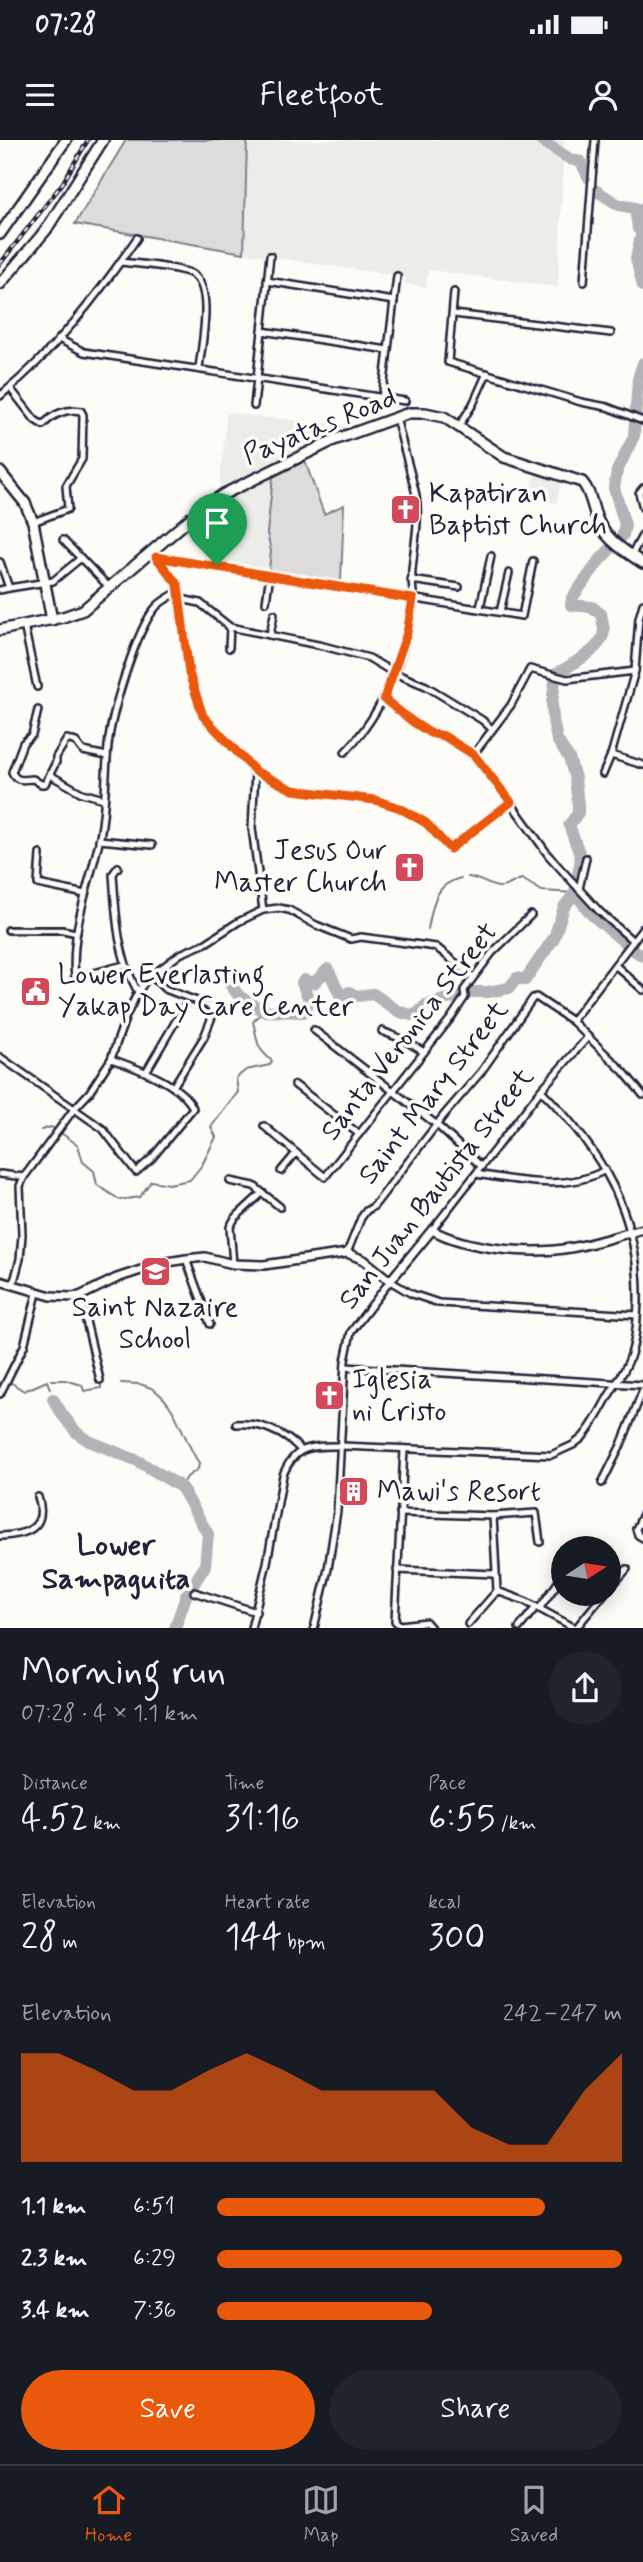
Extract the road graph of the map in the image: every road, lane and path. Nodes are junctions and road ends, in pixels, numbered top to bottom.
1 (66, 140) edge
2 (103, 140) edge
3 (595, 140) edge
4 (0, 234) edge
5 (137, 238) dead end
6 (270, 256) dead end
7 (121, 262) junction
8 (397, 276) dead end
9 (267, 281) junction
10 (584, 282) dead end
11 (0, 284) edge
12 (454, 292) dead end
13 (394, 301) junction
14 (454, 314) junction
15 (262, 331) junction
16 (611, 333) dead end
17 (59, 339) junction
18 (388, 349) junction
19 (199, 369) junction
20 (487, 373) junction
21 (257, 378) junction
22 (10, 388) junction
23 (0, 396) edge
24 (382, 399) junction
25 (405, 401) dead end
26 (254, 406) dead end
27 (396, 416) junction
28 (642, 421) edge
29 (459, 426) junction
30 (0, 472) edge
31 (4, 485) edge
32 (643, 488) edge
33 (643, 508) edge
34 (33, 522) junction
35 (643, 534) edge
36 (63, 540) dead end
37 (154, 554) junction
38 (491, 556) dead end
39 (631, 556) junction
40 (81, 558) junction
41 (533, 561) dead end
42 (0, 562) edge
43 (643, 563) edge
44 (509, 573) dead end
45 (270, 574) junction
46 (411, 580) junction
47 (46, 583) junction
48 (459, 587) dead end
49 (9, 588) junction
50 (110, 588) junction
51 (0, 590) edge
52 (179, 591) junction
53 (181, 599) junction
54 (413, 599) junction
55 (266, 603) dead end
56 (643, 604) edge
57 (480, 608) junction
58 (500, 612) junction
59 (274, 614) dead end
60 (52, 620) junction
61 (24, 625) junction
62 (230, 627) junction
63 (0, 629) edge
64 (270, 635) junction
65 (229, 648) dead end
66 (635, 671) junction
67 (394, 673) junction
68 (37, 687) dead end
69 (384, 699) junction
70 (38, 710) dead end
71 (492, 729) junction
72 (345, 752) dead end
73 (474, 755) junction
74 (611, 755) junction
75 (107, 756) junction
76 (643, 765) edge
77 (255, 771) junction
78 (603, 774) dead end
79 (50, 775) junction
80 (104, 799) junction
81 (511, 802) junction
82 (99, 840) junction
83 (152, 845) dead end
84 (40, 854) dead end
85 (586, 858) dead end
86 (118, 867) dead end
87 (577, 886) junction
88 (85, 894) junction
89 (263, 910) junction
90 (531, 915) dead end
91 (643, 928) edge
92 (8, 930) dead end
93 (78, 933) junction
94 (633, 941) junction
95 (124, 965) junction
96 (615, 965) junction
97 (151, 976) junction
98 (473, 977) junction
99 (643, 990) edge
100 (138, 992) junction
101 (184, 1007) dead end
102 (572, 1021) junction
103 (314, 1030) dead end
104 (382, 1031) dead end
105 (588, 1037) junction
106 (424, 1052) junction
107 (0, 1057) edge
108 (111, 1059) junction
109 (146, 1072) junction
110 (295, 1085) dead end
111 (173, 1087) junction
112 (541, 1090) junction
113 (392, 1092) junction
114 (643, 1095) edge
115 (74, 1109) junction
116 (437, 1125) junction
117 (264, 1126) dead end
118 (359, 1134) junction
119 (296, 1153) junction
120 (481, 1166) junction
121 (605, 1170) junction
122 (281, 1171) dead end
123 (0, 1174) edge
124 (475, 1174) junction
125 (24, 1177) junction
126 (230, 1181) dead end
127 (262, 1193) junction
128 (280, 1207) dead end
129 (643, 1229) edge
130 (432, 1230) junction
131 (630, 1232) junction
132 (346, 1254) junction
133 (186, 1259) junction
134 (233, 1264) junction
135 (0, 1281) edge
136 (390, 1281) junction
137 (13, 1285) junction
138 (37, 1293) junction
139 (80, 1296) junction
140 (637, 1315) junction
141 (210, 1324) dead end
142 (345, 1367) junction
143 (100, 1380) dead end
144 (617, 1382) junction
145 (643, 1388) edge
146 (0, 1394) edge
147 (236, 1424) dead end
148 (342, 1446) junction
149 (301, 1450) junction
150 (404, 1450) junction
151 (601, 1483) dead end
152 (38, 1497) dead end
153 (400, 1513) junction
154 (643, 1514) edge
155 (493, 1516) junction
156 (0, 1536) edge
157 (643, 1538) edge
158 (540, 1542) dead end
159 (626, 1569) dead end
160 (397, 1570) junction
161 (495, 1574) junction
162 (621, 1575) edge
163 (497, 1591) junction
164 (551, 1591) edge
165 (194, 1592) dead end
166 (594, 1606) edge
167 (538, 1608) junction
168 (256, 1612) junction
169 (468, 1624) dead end
170 (251, 1628) edge
171 (314, 1628) edge
172 (431, 1628) edge
173 (519, 1628) edge
174 (576, 1628) edge

1 - 4 main road
2 - 11 main road
3 - 10 street
5 - 7 street
6 - 9 street
7 - 17 street
7 - 19 street
8 - 13 street
9 - 13 street
9 - 15 street
12 - 14 street
13 - 18 street
14 - 16 street
14 - 20 street
15 - 18 street
15 - 21 street
17 - 19 street
17 - 22 street
18 - 24 street
19 - 21 street
20 - 28 street
20 - 29 street
21 - 24 street
21 - 26 street
22 - 23 street
22 - 34 street
24 - 25 street
27 - 29 main road, Payatas Road
27 - 37 main road, Payatas Road
27 - 46 street
29 - 39 main road, Payatas Road
30 - 31 main road
31 - 34 main road
32 - 33 street
34 - 47 main road
35 - 39 street
36 - 40 street
37 - 45 street
37 - 50 main road, Payatas Road
37 - 52 street
38 - 57 street
39 - 43 main road, Payatas Road
40 - 47 street
40 - 50 street
41 - 58 street
42 - 49 street
44 - 58 street
45 - 54 street
45 - 55 street
46 - 48 street
46 - 54 street
47 - 49 street
47 - 60 main road
49 - 51 street
50 - 60 main road, Payatas Road
52 - 53 street
52 - 75 street
53 - 62 street
53 - 77 street
54 - 57 street
54 - 67 street
56 - 66 street
57 - 58 street
59 - 64 street
60 - 61 main road, Payatas Road
61 - 63 main road, Payatas Road
61 - 68 street
62 - 64 street
62 - 65 street
64 - 67 street
66 - 71 street
66 - 74 street
67 - 69 street
67 - 71 street
69 - 72 street
69 - 73 street
70 - 79 street
71 - 73 street
73 - 81 street
74 - 76 street
74 - 78 street
75 - 79 street
75 - 80 street
77 - 81 street
77 - 89 street
79 - 80 street
80 - 82 street
81 - 87 street
82 - 83 street
82 - 88 street
84 - 88 street
85 - 87 street
86 - 95 street
87 - 94 street
88 - 93 street
89 - 97 street
89 - 98 street
90 - 98 street, Santa Veronica Street
91 - 94 street
92 - 93 street
93 - 95 street
94 - 96 street
95 - 100 street
96 - 99 street
96 - 102 street
97 - 100 street
97 - 111 street
98 - 106 street, Santa Veronica Street
100 - 108 street
101 - 109 street
102 - 105 street
102 - 116 street, Saint Mary Street
103 - 113 street
104 - 106 street
105 - 112 street, San Juan Bautista Street
105 - 114 street
106 - 113 street, Santa Veronica Street
107 - 115 street
108 - 109 street
108 - 115 street
109 - 111 street
110 - 118 street
111 - 115 street
112 - 120 street, San Juan Bautista Street
112 - 121 street
113 - 116 street
113 - 118 street, Santa Veronica Street
115 - 125 street
116 - 120 street
116 - 132 street, Saint Mary Street
117 - 119 street
118 - 119 street, Santa Veronica Street
119 - 122 street
120 - 124 street, San Juan Bautista Street
121 - 124 street
121 - 131 street
123 - 125 street
124 - 130 street, San Juan Bautista Street
125 - 137 street
126 - 127 street
127 - 128 street
127 - 134 street
129 - 131 street
130 - 131 street
130 - 136 street, San Juan Bautista Street
131 - 140 street
132 - 134 street
132 - 136 street
133 - 134 street
133 - 139 street
133 - 141 street
135 - 137 street
136 - 140 street
136 - 142 street, San Juan Bautista Street
137 - 138 street
138 - 139 street
138 - 146 street
139 - 143 street
140 - 144 street
142 - 144 street
142 - 148 street, San Juan Bautista Street
144 - 145 street
144 - 150 street
145 - 151 street
147 - 149 street
148 - 149 street
148 - 150 street
148 - 171 street, San Juan Bautista Street
149 - 168 street
150 - 153 street
152 - 156 street
153 - 155 street
153 - 160 street
154 - 157 street
155 - 158 street
155 - 161 street
159 - 162 street
160 - 161 street
160 - 172 street
161 - 163 street
163 - 167 street
163 - 169 street
164 - 167 street
165 - 168 street
166 - 174 street
167 - 173 street
167 - 174 street
168 - 170 street

